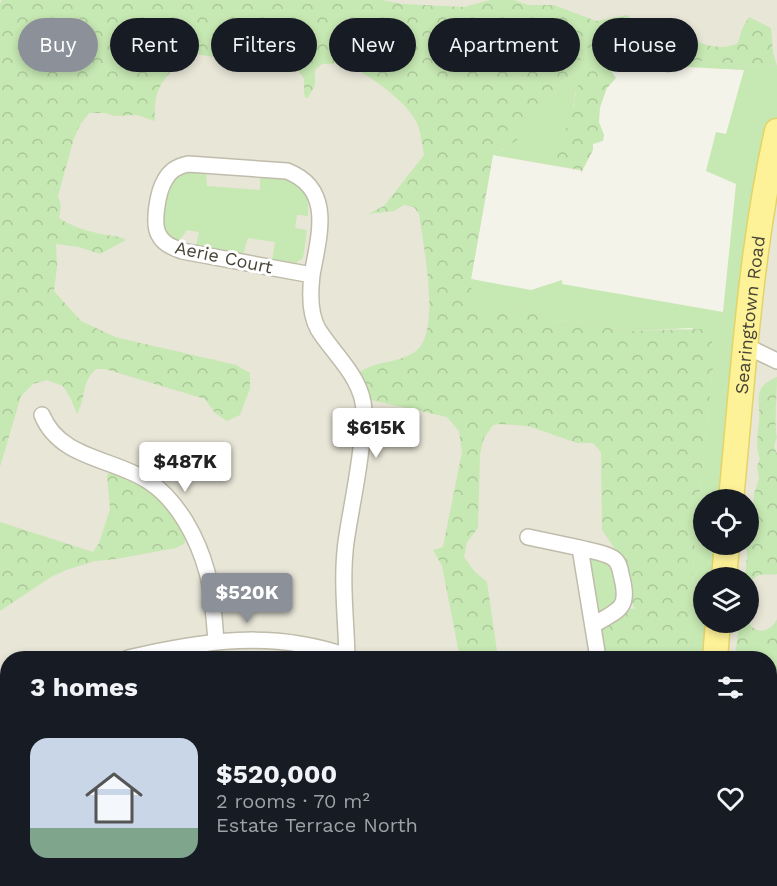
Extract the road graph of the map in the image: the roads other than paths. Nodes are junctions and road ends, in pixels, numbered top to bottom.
1 (777, 130) edge
2 (312, 275) junction
3 (746, 346) junction
4 (777, 361) edge
5 (42, 415) dead end
6 (732, 489) edge
7 (528, 537) dead end
8 (580, 548) junction
9 (593, 625) junction
10 (717, 633) edge
11 (216, 641) junction
12 (164, 651) edge
13 (330, 651) edge
14 (348, 651) edge
15 (597, 651) edge
16 (716, 651) edge

1 - 3 main road, Searingtown Road
2 - 2 street, Aerie Court
2 - 14 street, Aerie Court
3 - 4 street
3 - 6 main road, Searingtown Road
5 - 11 street
7 - 8 street
8 - 9 street
8 - 9 street
9 - 15 street
10 - 16 main road
11 - 12 street
11 - 13 street

